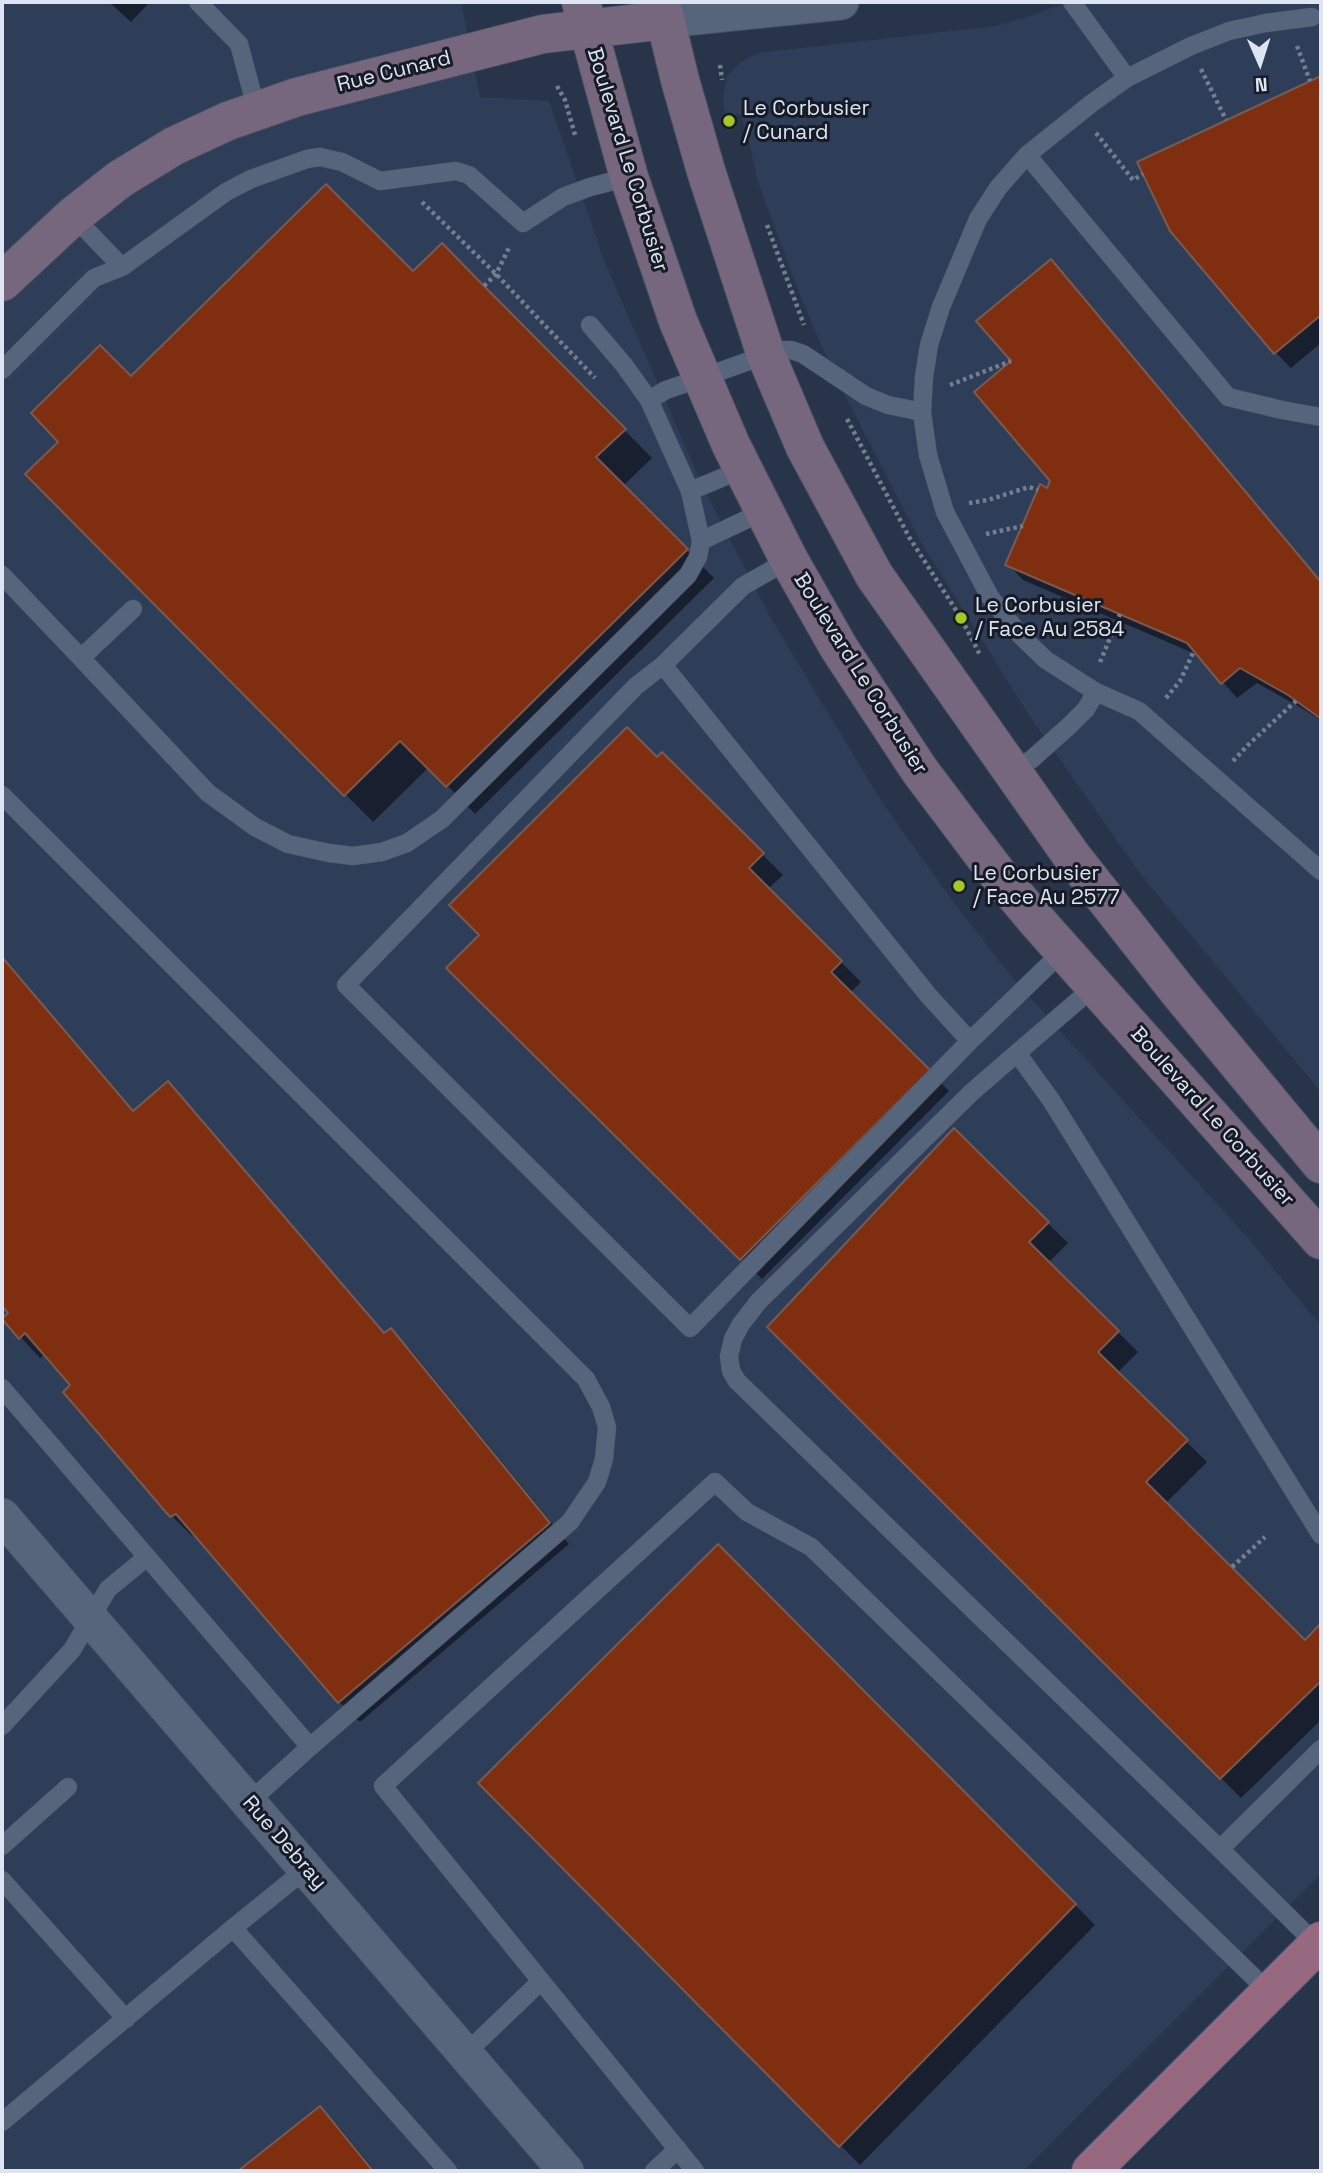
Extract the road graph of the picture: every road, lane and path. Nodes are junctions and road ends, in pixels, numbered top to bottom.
1 (198, 2) edge
2 (841, 2) edge
3 (1072, 2) edge
4 (663, 11) edge
5 (584, 15) edge
6 (1312, 17) dead end
7 (1298, 47) dead end
8 (1127, 78) junction
9 (1310, 81) dead end
10 (1210, 90) dead end
11 (257, 110) junction
12 (1226, 120) dead end
13 (1092, 128) dead end
14 (1027, 155) junction
15 (1143, 174) dead end
16 (629, 177) junction
17 (73, 216) junction
18 (449, 228) dead end
19 (122, 267) junction
20 (496, 274) junction
21 (2, 282) edge
22 (484, 286) dead end
23 (590, 325) dead end
24 (766, 355) junction
25 (1011, 362) dead end
26 (2, 370) edge
27 (701, 378) junction
28 (597, 379) dead end
29 (949, 385) dead end
30 (649, 400) junction
31 (922, 412) junction
32 (1321, 416) edge
33 (743, 469) junction
34 (690, 491) junction
35 (1038, 491) dead end
36 (989, 500) dead end
37 (764, 512) junction
38 (1023, 526) dead end
39 (992, 533) dead end
40 (701, 541) junction
41 (789, 560) junction
42 (2, 575) edge
43 (133, 609) dead end
44 (1120, 614) dead end
45 (1194, 651) dead end
46 (81, 658) junction
47 (663, 665) junction
48 (1096, 670) dead end
49 (1180, 681) dead end
50 (1096, 692) junction
51 (1296, 701) dead end
52 (1250, 743) dead end
53 (1012, 772) junction
54 (2, 795) edge
55 (1321, 871) edge
56 (1063, 951) junction
57 (1095, 986) junction
58 (970, 1041) junction
59 (1017, 1053) junction
60 (1321, 1164) edge
61 (1321, 1240) edge
62 (2, 1388) edge
63 (2, 1516) edge
64 (1321, 1535) edge
65 (1265, 1537) dead end
66 (147, 1557) junction
67 (1232, 1567) dead end
68 (90, 1620) junction
69 (4, 1719) edge
70 (310, 1747) junction
71 (1321, 1749) edge
72 (68, 1787) dead end
73 (249, 1802) junction
74 (2, 1846) edge
75 (1220, 1849) junction
76 (306, 1869) junction
77 (2, 1880) edge
78 (233, 1928) junction
79 (1319, 1943) edge
80 (540, 1982) junction
81 (1269, 1992) junction
82 (126, 2019) junction
83 (466, 2053) junction
84 (2, 2122) edge
85 (678, 2149) junction
86 (448, 2171) edge
87 (566, 2171) edge
88 (654, 2171) edge
89 (695, 2171) edge
90 (1091, 2171) edge

1 - 11 lane
2 - 4 street, Rue Cunard
3 - 8 lane
4 - 5 street, Rue Cunard
4 - 24 street
5 - 11 street, Rue Cunard
5 - 16 street, Boulevard Le Corbusier
6 - 8 lane
7 - 9 path
8 - 14 lane
10 - 12 path
11 - 17 street, Rue Cunard
13 - 15 path
14 - 31 lane
14 - 32 lane
16 - 19 lane
16 - 27 street, Boulevard Le Corbusier
17 - 19 lane
17 - 21 street, Rue Cunard
18 - 20 path
19 - 26 lane
20 - 22 path
20 - 28 path
23 - 30 lane
24 - 27 lane
24 - 31 lane
24 - 53 street
25 - 29 path
27 - 30 lane
27 - 33 street, Boulevard Le Corbusier
30 - 34 lane
31 - 50 lane
33 - 34 lane
33 - 37 street, Boulevard Le Corbusier
34 - 40 lane
35 - 36 path
37 - 40 lane
37 - 41 street, Boulevard Le Corbusier
38 - 39 path
40 - 46 lane
41 - 47 lane
41 - 56 street, Boulevard Le Corbusier
42 - 46 lane
43 - 46 lane
44 - 48 path
45 - 49 path
47 - 58 lane
47 - 58 lane
50 - 53 lane
50 - 55 lane
51 - 52 path
53 - 60 street
54 - 70 lane
56 - 57 street, Boulevard Le Corbusier
56 - 58 lane
57 - 59 lane
57 - 61 street, Boulevard Le Corbusier
59 - 64 lane
59 - 75 lane
62 - 66 lane
63 - 68 street, Rue Debray
65 - 67 path
66 - 68 lane
66 - 70 lane
68 - 69 lane
68 - 73 street, Rue Debray
70 - 73 lane
71 - 75 lane
72 - 74 lane
73 - 76 street, Rue Debray
75 - 79 lane
76 - 78 lane
76 - 83 street, Rue Debray
77 - 82 lane
78 - 82 lane
78 - 86 lane
79 - 81 main road
80 - 81 lane
80 - 83 lane
80 - 85 lane
81 - 90 main road
82 - 84 lane
83 - 87 street, Rue Debray
85 - 88 lane
85 - 89 lane

